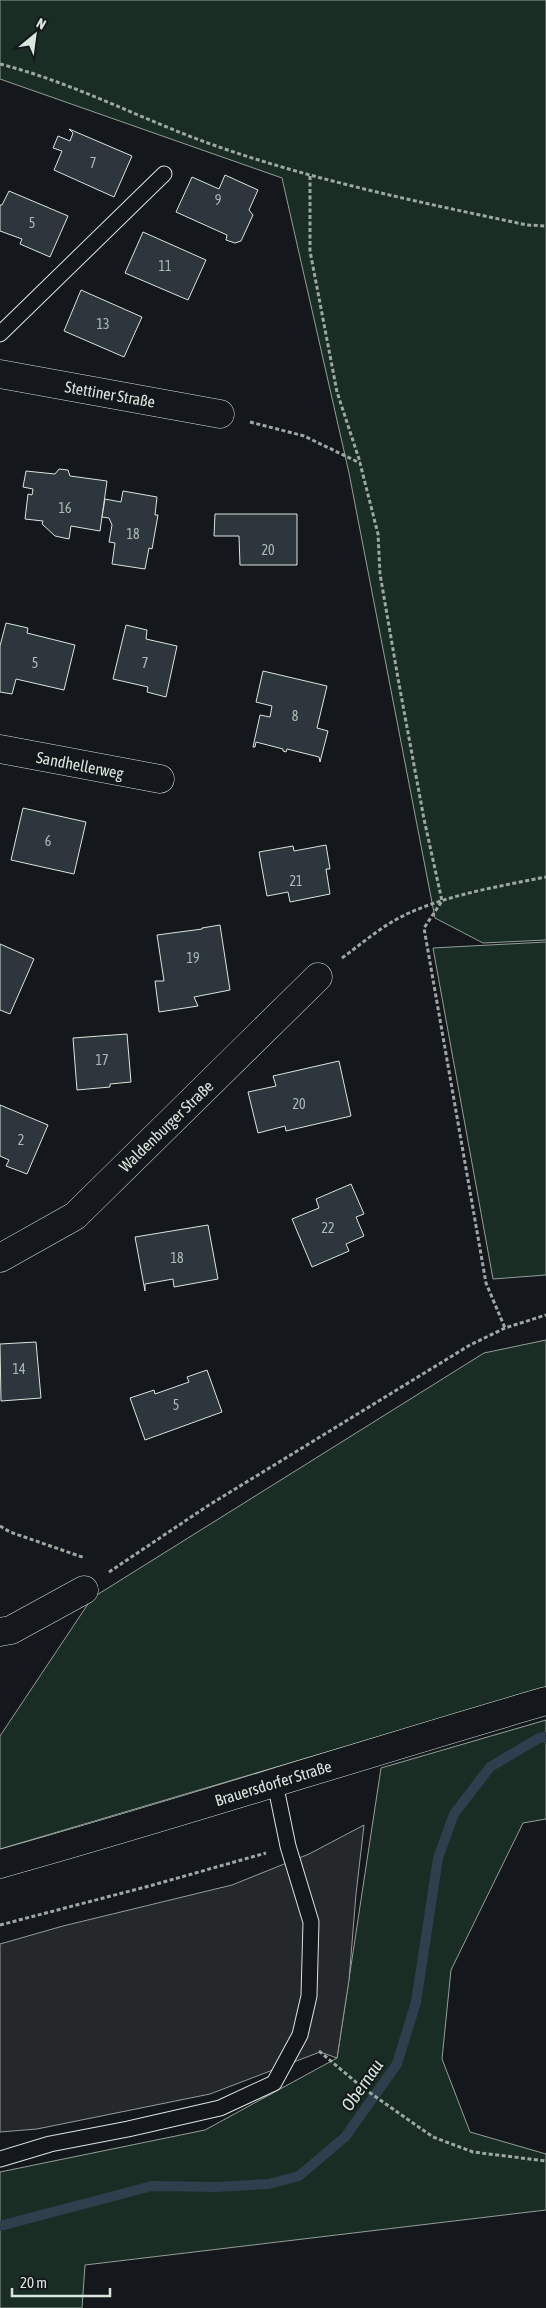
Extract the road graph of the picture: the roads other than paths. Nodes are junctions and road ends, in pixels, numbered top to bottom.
1 (164, 174) dead end
2 (0, 334) edge
3 (0, 374) edge
4 (220, 414) road end
5 (0, 749) edge
6 (160, 780) dead end
7 (318, 977) road end
8 (0, 1258) edge
9 (84, 1590) road end
10 (0, 1632) edge
11 (546, 1701) edge
12 (275, 1783) junction
13 (0, 1864) edge
14 (0, 2159) edge

1 - 2 lane
3 - 4 street, Stettiner Straße
5 - 6 street, Sandhellerweg
7 - 8 street, Waldenburger Straße
9 - 10 street
11 - 12 street, Brauersdorfer Straße
12 - 13 street, Brauersdorfer Straße
12 - 14 lane

